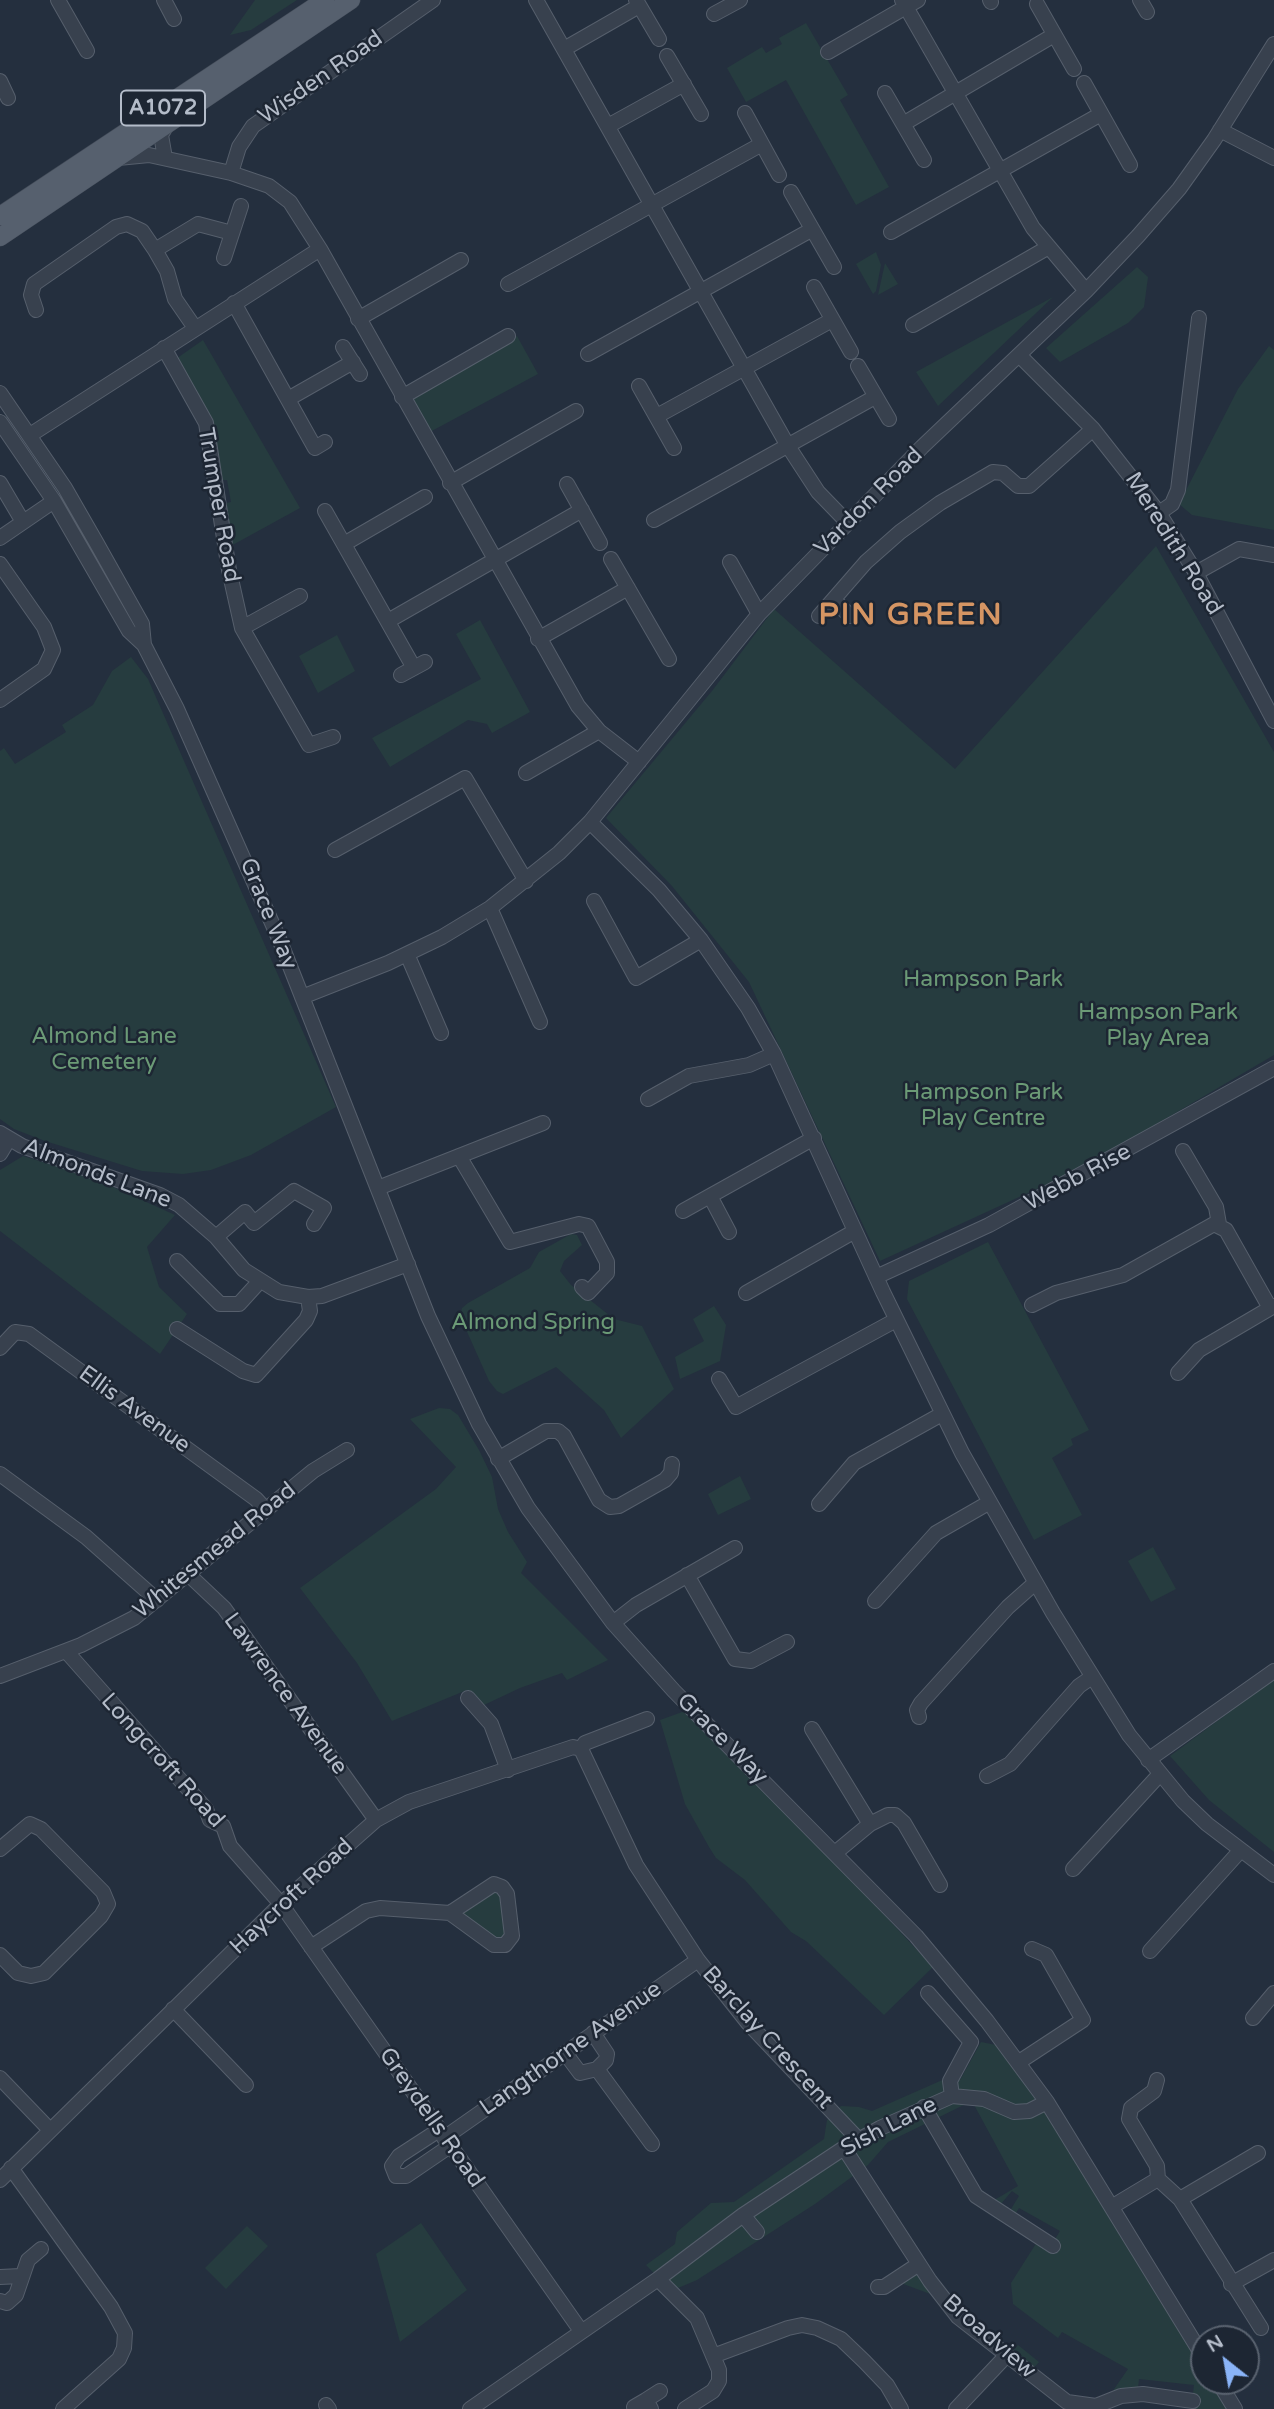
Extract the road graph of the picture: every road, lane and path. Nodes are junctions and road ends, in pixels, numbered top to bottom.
1 (58, 0) edge
2 (164, 0) edge
3 (326, 0) edge
4 (351, 0) edge
5 (433, 0) edge
6 (536, 0) edge
7 (740, 0) edge
8 (908, 2) edge
9 (638, 3) edge
10 (1037, 4) dead end
11 (715, 14) dead end
12 (174, 19) dead end
13 (1054, 35) junction
14 (659, 39) dead end
15 (1274, 44) edge
16 (564, 49) junction
17 (87, 51) dead end
18 (828, 52) dead end
19 (667, 56) dead end
20 (1074, 69) dead end
21 (0, 81) edge
22 (1084, 83) dead end
23 (684, 84) junction
24 (885, 93) dead end
25 (955, 93) junction
26 (8, 98) dead end
27 (745, 113) dead end
28 (701, 114) dead end
29 (1101, 114) junction
30 (168, 123) junction
31 (903, 124) junction
32 (608, 126) junction
33 (1220, 130) junction
34 (762, 144) junction
35 (165, 158) junction
36 (1274, 158) edge
37 (115, 159) junction
38 (924, 160) dead end
39 (1130, 165) dead end
40 (999, 170) junction
41 (231, 173) junction
42 (779, 175) dead end
43 (791, 192) dead end
44 (652, 205) junction
45 (241, 206) dead end
46 (0, 216) edge
47 (811, 230) junction
48 (891, 232) dead end
49 (232, 233) junction
50 (0, 237) edge
51 (1047, 248) junction
52 (320, 249) junction
53 (155, 250) junction
54 (224, 258) dead end
55 (461, 260) dead end
56 (834, 267) dead end
57 (508, 284) dead end
58 (814, 287) dead end
59 (701, 291) junction
60 (1086, 291) junction
61 (234, 303) junction
62 (36, 310) dead end
63 (1199, 318) dead end
64 (358, 319) junction
65 (832, 320) junction
66 (913, 325) dead end
67 (195, 328) junction
68 (508, 336) dead end
69 (344, 347) dead end
70 (164, 348) junction
71 (588, 354) dead end
72 (1020, 355) junction
73 (745, 368) junction
74 (639, 386) dead end
75 (0, 393) edge
76 (402, 397) junction
77 (875, 397) junction
78 (288, 399) junction
79 (576, 411) dead end
80 (657, 416) junction
81 (889, 419) dead end
82 (0, 422) edge
83 (1093, 429) junction
84 (30, 435) junction
85 (325, 442) dead end
86 (788, 446) junction
87 (674, 448) dead end
88 (0, 483) edge
89 (450, 483) junction
90 (567, 484) dead end
91 (425, 497) dead end
92 (54, 501) junction
93 (582, 510) junction
94 (325, 511) dead end
95 (1159, 513) junction
96 (654, 520) dead end
97 (23, 522) junction
98 (847, 522) junction
99 (0, 538) edge
100 (600, 543) dead end
101 (344, 544) junction
102 (1274, 555) edge
103 (611, 559) dead end
104 (495, 562) junction
105 (730, 562) dead end
106 (0, 564) edge
107 (1196, 573) junction
108 (628, 588) junction
109 (300, 596) dead end
110 (834, 600) junction
111 (759, 614) junction
112 (819, 616) dead end
113 (849, 616) dead end
114 (388, 621) junction
115 (242, 628) junction
116 (538, 639) junction
117 (145, 645) junction
118 (669, 659) dead end
119 (413, 668) dead end
120 (0, 700) edge
121 (1274, 720) edge
122 (599, 731) junction
123 (332, 737) dead end
124 (639, 762) junction
125 (526, 772) dead end
126 (590, 822) junction
127 (335, 850) dead end
128 (526, 881) junction
129 (594, 901) dead end
130 (491, 908) junction
131 (701, 940) junction
132 (408, 954) junction
133 (302, 997) junction
134 (540, 1022) dead end
135 (441, 1032) dead end
136 (774, 1054) junction
137 (1274, 1068) edge
138 (648, 1099) dead end
139 (543, 1123) dead end
140 (5, 1136) edge
141 (814, 1138) junction
142 (1183, 1151) dead end
143 (0, 1154) edge
144 (459, 1156) junction
145 (378, 1188) junction
146 (709, 1196) junction
147 (683, 1211) dead end
148 (314, 1224) dead end
149 (1219, 1224) junction
150 (855, 1231) junction
151 (729, 1232) dead end
152 (216, 1237) junction
153 (177, 1261) dead end
154 (408, 1264) junction
155 (876, 1277) junction
156 (259, 1282) junction
157 (746, 1293) dead end
158 (589, 1294) dead end
159 (308, 1297) junction
160 (1032, 1305) dead end
161 (1272, 1307) edge
162 (896, 1320) junction
163 (177, 1329) dead end
164 (0, 1348) edge
165 (1178, 1373) dead end
166 (719, 1379) dead end
167 (942, 1414) junction
168 (347, 1450) dead end
169 (498, 1459) junction
170 (672, 1464) dead end
171 (0, 1474) edge
172 (990, 1502) junction
173 (819, 1504) dead end
174 (266, 1510) junction
175 (735, 1548) dead end
176 (188, 1574) junction
177 (687, 1575) junction
178 (1035, 1583) junction
179 (157, 1600) junction
180 (874, 1601) dead end
181 (613, 1623) junction
182 (787, 1642) dead end
183 (66, 1651) junction
184 (1274, 1671) edge
185 (0, 1676) edge
186 (1092, 1677) junction
187 (468, 1698) dead end
188 (919, 1717) dead end
189 (647, 1719) dead end
190 (812, 1729) dead end
191 (581, 1749) junction
192 (1148, 1760) junction
193 (508, 1770) junction
194 (1160, 1774) junction
195 (987, 1776) dead end
196 (376, 1820) junction
197 (870, 1824) junction
198 (0, 1849) edge
199 (1240, 1851) junction
200 (835, 1853) junction
201 (1073, 1869) dead end
202 (1274, 1875) edge
203 (940, 1885) dead end
204 (281, 1904) junction
205 (450, 1913) junction
206 (311, 1947) junction
207 (1032, 1949) dead end
208 (1150, 1951) dead end
209 (0, 1955) edge
210 (698, 1960) junction
211 (929, 1993) dead end
212 (1274, 1993) edge
213 (173, 2009) junction
214 (1253, 2018) dead end
215 (593, 2033) junction
216 (565, 2053) junction
217 (1019, 2062) junction
218 (597, 2069) junction
219 (0, 2078) edge
220 (1157, 2080) dead end
221 (246, 2085) dead end
222 (952, 2096) junction
223 (1047, 2102) junction
224 (924, 2107) junction
225 (50, 2130) junction
226 (444, 2138) junction
227 (858, 2139) junction
228 (652, 2144) dead end
229 (844, 2148) junction
230 (1258, 2152) dead end
231 (11, 2168) junction
232 (0, 2179) edge
233 (1158, 2179) junction
234 (1180, 2199) junction
235 (1113, 2206) junction
236 (743, 2215) junction
237 (758, 2227) dead end
238 (59, 2235) junction
239 (1054, 2246) dead end
240 (1274, 2260) edge
241 (919, 2264) junction
242 (21, 2276) junction
243 (0, 2277) edge
244 (658, 2279) junction
245 (1231, 2284) junction
246 (878, 2287) dead end
247 (0, 2301) edge
248 (1261, 2328) dead end
249 (581, 2332) junction
250 (1190, 2335) edge
251 (713, 2356) junction
252 (1006, 2356) junction
253 (660, 2391) dead end
254 (1193, 2401) dead end
255 (1120, 2402) edge
256 (644, 2405) edge
257 (1072, 2406) edge
258 (479, 2407) edge
259 (62, 2409) edge
260 (685, 2409) edge
261 (901, 2409) edge
262 (956, 2409) edge

1 - 17 street
2 - 12 street
3 - 46 main road, A1072
4 - 30 main road, A1072
5 - 41 street, Wisden Road
6 - 16 street
7 - 11 street
8 - 18 street
8 - 25 street
9 - 14 street
9 - 16 street
10 - 13 street
13 - 20 street
13 - 25 street
15 - 33 street, Vardon Road
16 - 32 street
19 - 23 street
21 - 26 street
22 - 29 street
23 - 28 street
23 - 32 street
24 - 31 street
25 - 31 street
25 - 40 street
27 - 34 street
29 - 39 street
29 - 40 street
30 - 35 street
30 - 37 main road, A1072
31 - 38 street
32 - 44 street
33 - 36 street
33 - 60 street, Vardon Road
34 - 42 street
34 - 44 street
35 - 37 street
35 - 41 street
37 - 50 main road, A1072
40 - 48 street
40 - 51 street
41 - 52 street
43 - 47 street
44 - 57 street
44 - 59 street
45 - 49 street
47 - 56 street
47 - 59 street
49 - 53 street
49 - 54 street
51 - 60 street
51 - 66 street
52 - 61 street
52 - 64 street
53 - 62 street
53 - 67 street
55 - 64 street
58 - 65 street
59 - 71 street
59 - 73 street
60 - 72 street, Vardon Road
61 - 67 street
61 - 78 street
63 - 95 street
64 - 76 street
65 - 73 street
65 - 77 street
67 - 70 street
68 - 76 street
69 - 78 street
70 - 84 street
70 - 115 street, Trumper Road
72 - 83 street, Meredith Road
72 - 98 street, Vardon Road
73 - 80 street
73 - 86 street
74 - 80 street
75 - 84 street, Grace Way
76 - 89 street
77 - 81 street
77 - 86 street
78 - 85 street
79 - 89 street
80 - 87 street
82 - 92 street, Grace Way
83 - 95 street, Meredith Road
83 - 110 street
84 - 117 street, Grace Way
86 - 96 street
86 - 98 street
88 - 97 street
89 - 104 street
90 - 93 street
91 - 101 street
92 - 97 street
92 - 117 street, Grace Way
93 - 100 street
93 - 104 street
94 - 101 street
95 - 107 street, Meredith Road
97 - 99 street
98 - 111 street, Vardon Road
101 - 114 street
102 - 107 street
103 - 108 street
104 - 114 street
104 - 116 street
105 - 111 street
106 - 120 street
107 - 121 street, Meredith Road
108 - 116 street
108 - 118 street
109 - 115 street
110 - 112 street
110 - 113 street
111 - 124 street, Vardon Road
114 - 119 street
115 - 123 street, Trumper Road
116 - 122 street
117 - 133 street, Grace Way
122 - 124 street
122 - 125 street
124 - 126 street, Vardon Road
126 - 128 street, Vardon Road
126 - 131 street
127 - 128 street
128 - 130 street, Vardon Road
129 - 131 street
130 - 132 street, Vardon Road
130 - 134 street
131 - 136 street
132 - 133 street, Vardon Road
132 - 135 street
133 - 145 street, Grace Way
136 - 138 street
136 - 141 street
137 - 155 street, Webb Rise
139 - 144 street
140 - 143 street
140 - 152 street, Almonds Lane
141 - 146 street
141 - 150 street
142 - 149 street
144 - 145 street
144 - 158 street
145 - 154 street, Grace Way
146 - 147 street
146 - 151 street
148 - 152 street
149 - 160 street
149 - 161 street
150 - 155 street
150 - 157 street
152 - 156 street, Almonds Lane
153 - 156 street
154 - 159 street, Almonds Lane
154 - 169 street, Grace Way
155 - 162 street
156 - 159 street, Almonds Lane
159 - 163 street
161 - 165 street
162 - 166 street
162 - 167 street
164 - 174 street, Ellis Avenue
167 - 172 street
167 - 173 street
168 - 174 street, Whitesmead Road
169 - 170 street
169 - 181 street, Grace Way
171 - 179 street
172 - 178 street
172 - 180 street
174 - 176 street, Whitesmead Road
175 - 177 street
176 - 179 street, Whitesmead Road
176 - 196 street, Lawrence Avenue
177 - 181 street
177 - 182 street
178 - 186 street
178 - 188 street
179 - 183 street, Whitesmead Road
181 - 200 street, Grace Way
183 - 185 street, Whitesmead Road
183 - 204 street, Longcroft Road
184 - 192 street
186 - 192 street
186 - 195 street
187 - 193 street
189 - 191 street, Haycroft Road
190 - 197 street
191 - 193 street, Haycroft Road
191 - 210 street, Barclay Crescent
192 - 194 street
193 - 196 street, Haycroft Road
194 - 199 street
194 - 201 street
196 - 204 street, Haycroft Road
197 - 200 street
197 - 203 street
198 - 209 street
199 - 202 street
199 - 208 street
200 - 217 street, Grace Way
204 - 206 street, Greydells Road
204 - 213 street, Haycroft Road
205 - 205 street
205 - 206 street
206 - 226 street, Greydells Road
207 - 217 street
210 - 215 street, Langthorne Avenue
210 - 227 street, Barclay Crescent
211 - 222 street
212 - 214 street
213 - 221 street
213 - 225 street, Haycroft Road
215 - 216 street, Langthorne Avenue
215 - 218 street
216 - 218 street
216 - 226 street, Langthorne Avenue
217 - 223 street, Grace Way
218 - 228 street
219 - 225 street
220 - 233 street
222 - 223 street, Sish Lane
222 - 224 street, Sish Lane
223 - 235 street, Grace Way
224 - 227 street, Sish Lane
224 - 239 street
225 - 231 street, Haycroft Road
226 - 249 street, Greydells Road
227 - 229 street, Sish Lane
229 - 236 street, Sish Lane
229 - 241 street, Broadview
230 - 234 street
231 - 232 street, Haycroft Road
231 - 238 street
233 - 234 street
233 - 235 street
234 - 245 street
235 - 250 street, Grace Way
236 - 237 street
236 - 244 street, Sish Lane
238 - 242 street
238 - 259 street
240 - 245 street
241 - 246 street
241 - 252 street, Broadview
242 - 243 street
242 - 247 street
244 - 249 street, Sish Lane
244 - 251 street
245 - 248 street
249 - 258 street, Sish Lane
251 - 260 street
251 - 261 street
252 - 257 street, Broadview
252 - 262 street
253 - 256 street
254 - 255 street, Broadview
255 - 257 street, Broadview

